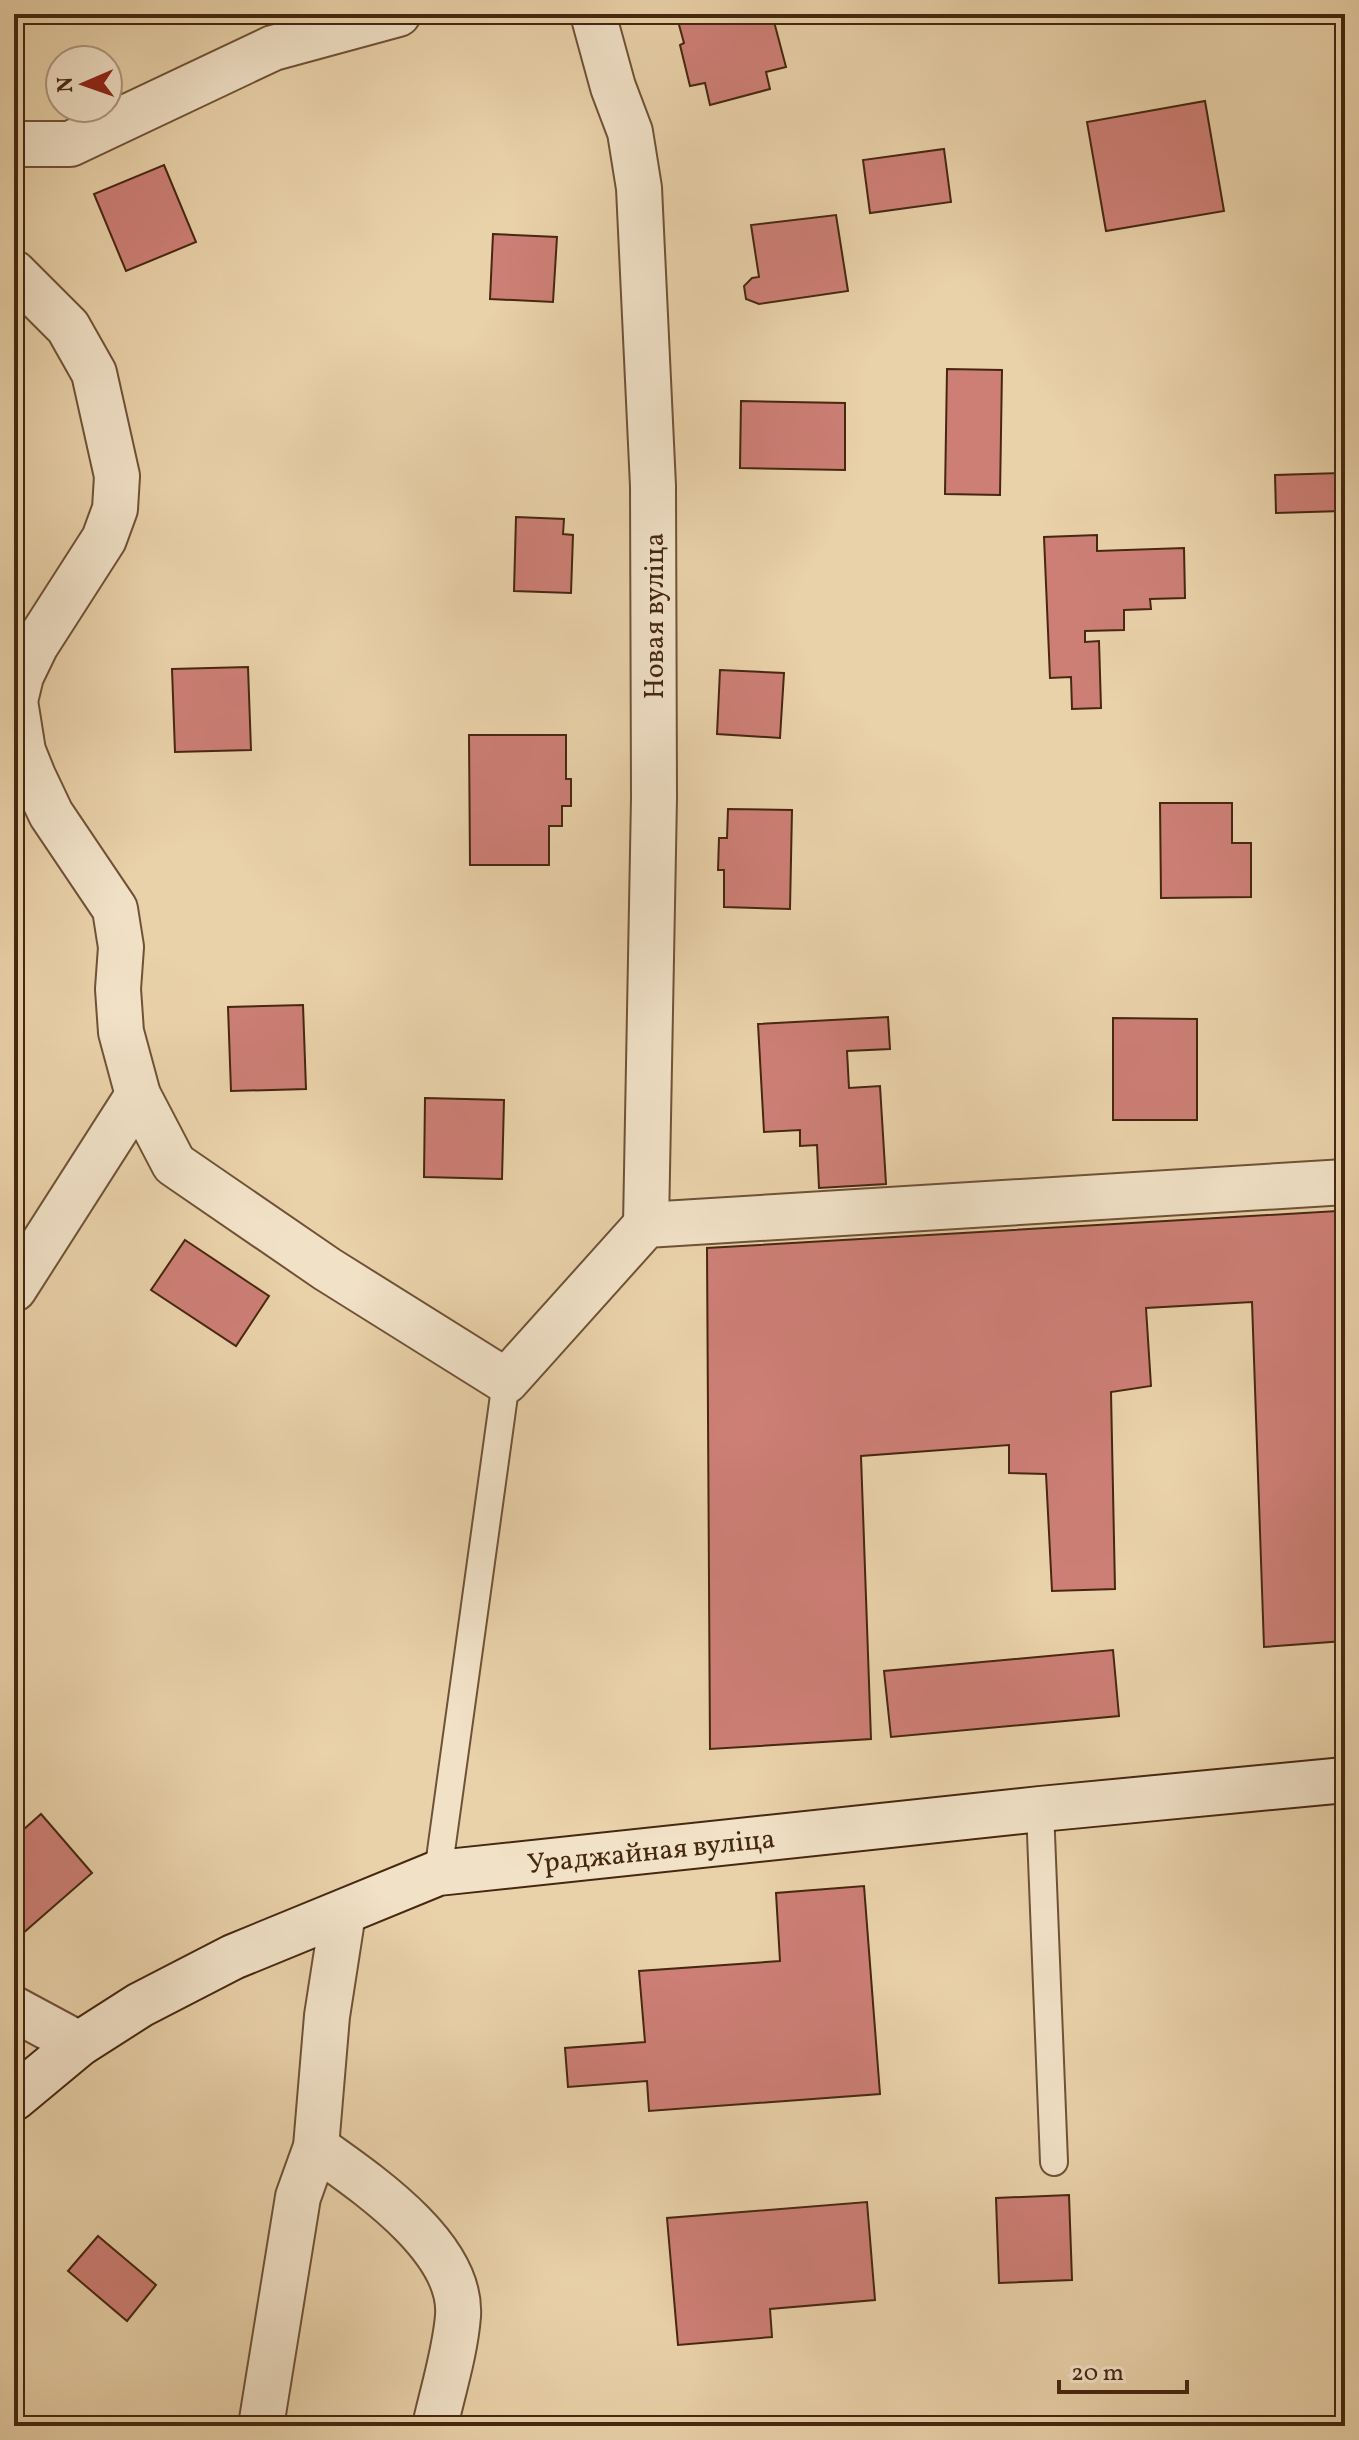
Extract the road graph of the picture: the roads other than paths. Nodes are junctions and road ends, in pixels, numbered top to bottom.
1 (398, 14) edge
2 (593, 14) edge
3 (14, 144) edge
4 (14, 273) edge
5 (138, 1095) junction
6 (1345, 1182) edge
7 (646, 1225) junction
8 (14, 1289) edge
9 (506, 1381) junction
10 (1345, 1780) edge
11 (1040, 1809) junction
12 (438, 1873) junction
13 (343, 1913) junction
14 (14, 2009) edge
15 (79, 2044) junction
16 (14, 2098) edge
17 (316, 2147) junction
18 (1054, 2162) dead end
19 (261, 2426) edge
20 (435, 2426) edge

1 - 3 street
2 - 7 street, Новая вуліца
4 - 5 street
5 - 8 street
5 - 9 street
6 - 7 street
7 - 9 street
9 - 12 lane
10 - 11 street, Ураджайная вуліца
11 - 12 street, Ураджайная вуліца
11 - 18 lane
12 - 13 street, Ураджайная вуліца
13 - 15 street, Ураджайная вуліца
13 - 17 street
14 - 15 street
15 - 16 street, Ураджайная вуліца
17 - 19 street
17 - 20 street

